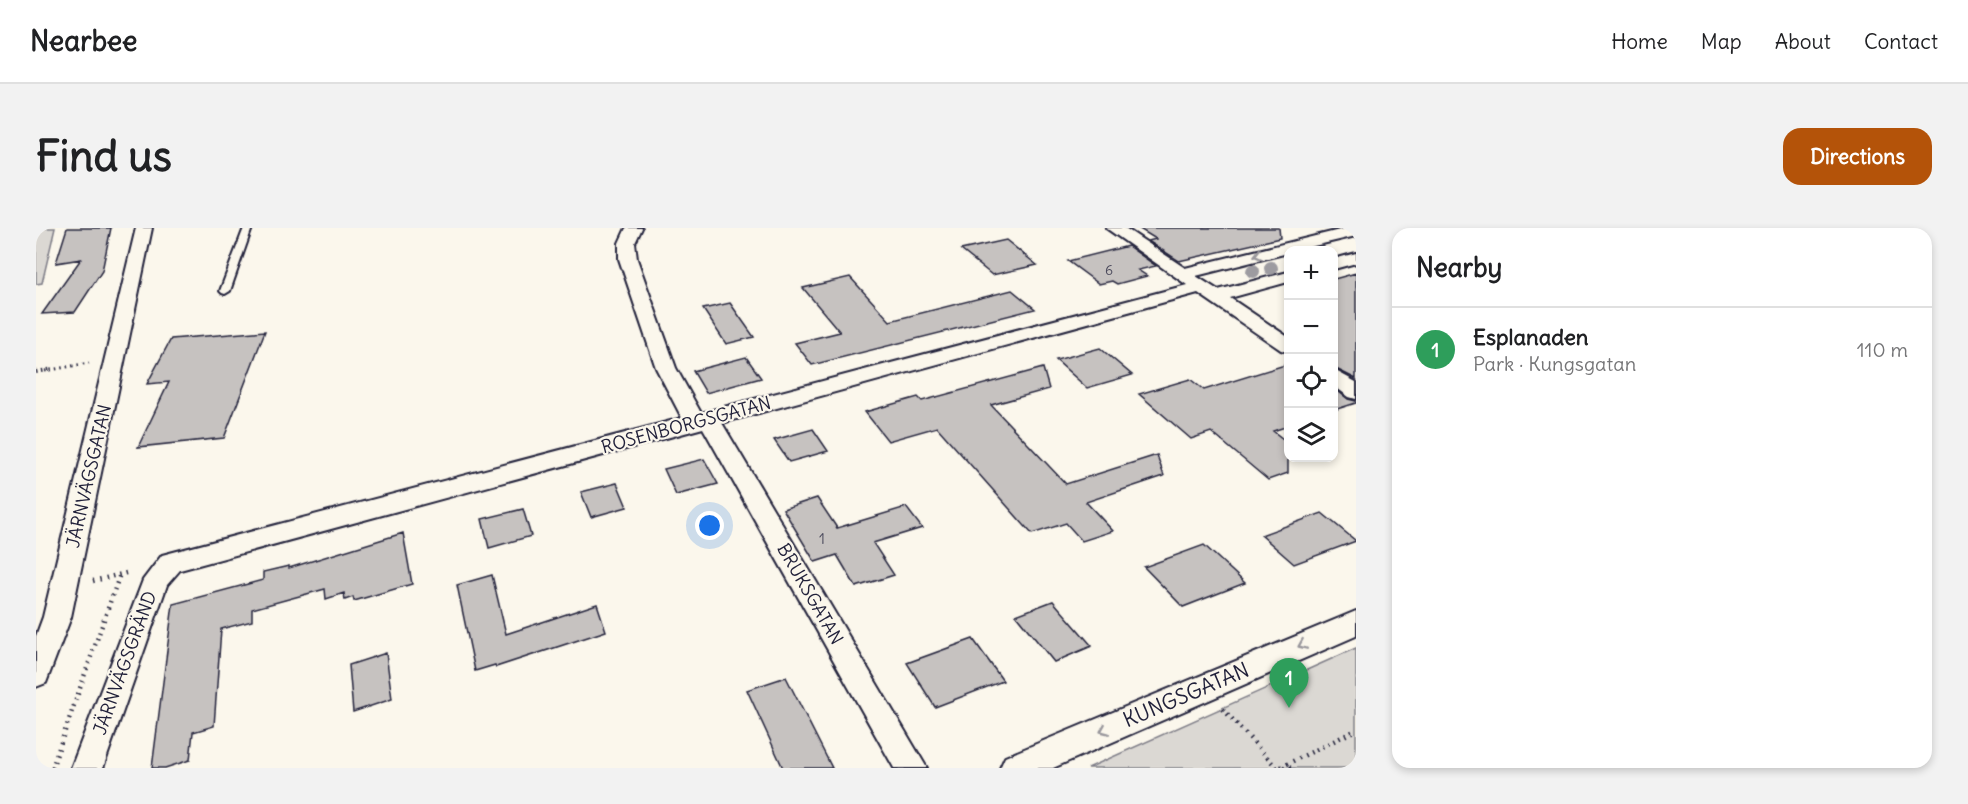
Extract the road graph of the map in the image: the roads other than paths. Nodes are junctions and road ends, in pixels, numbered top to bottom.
1 (144, 228) edge
2 (248, 228) edge
3 (634, 228) edge
4 (1114, 228) edge
5 (1356, 231) edge
6 (1335, 236) junction
7 (1356, 247) edge
8 (1356, 258) edge
9 (1338, 263) edge
10 (1182, 274) junction
11 (1284, 278) edge
12 (225, 291) dead end
13 (1208, 292) junction
14 (1284, 343) edge
15 (1338, 380) edge
16 (1356, 392) edge
17 (703, 421) junction
18 (171, 562) joint
19 (1356, 623) edge
20 (36, 674) edge
21 (87, 768) edge
22 (911, 768) edge
23 (1016, 768) edge

1 - 20 street, JÄRNVÄGSGATAN
2 - 12 lane
3 - 17 street, BRUKSGATAN
4 - 10 street
5 - 6 street
6 - 7 street
6 -> 10 street
8 - 9 street
10 - 13 street
11 - 13 street, ROSENBORGSGATAN
13 - 14 street
13 - 17 street, ROSENBORGSGATAN
15 - 16 street
17 - 18 street, ROSENBORGSGATAN
17 - 22 street, BRUKSGATAN
18 - 21 street, JÄRNVÄGSGRÄND
19 -> 23 street, KUNGSGATAN

